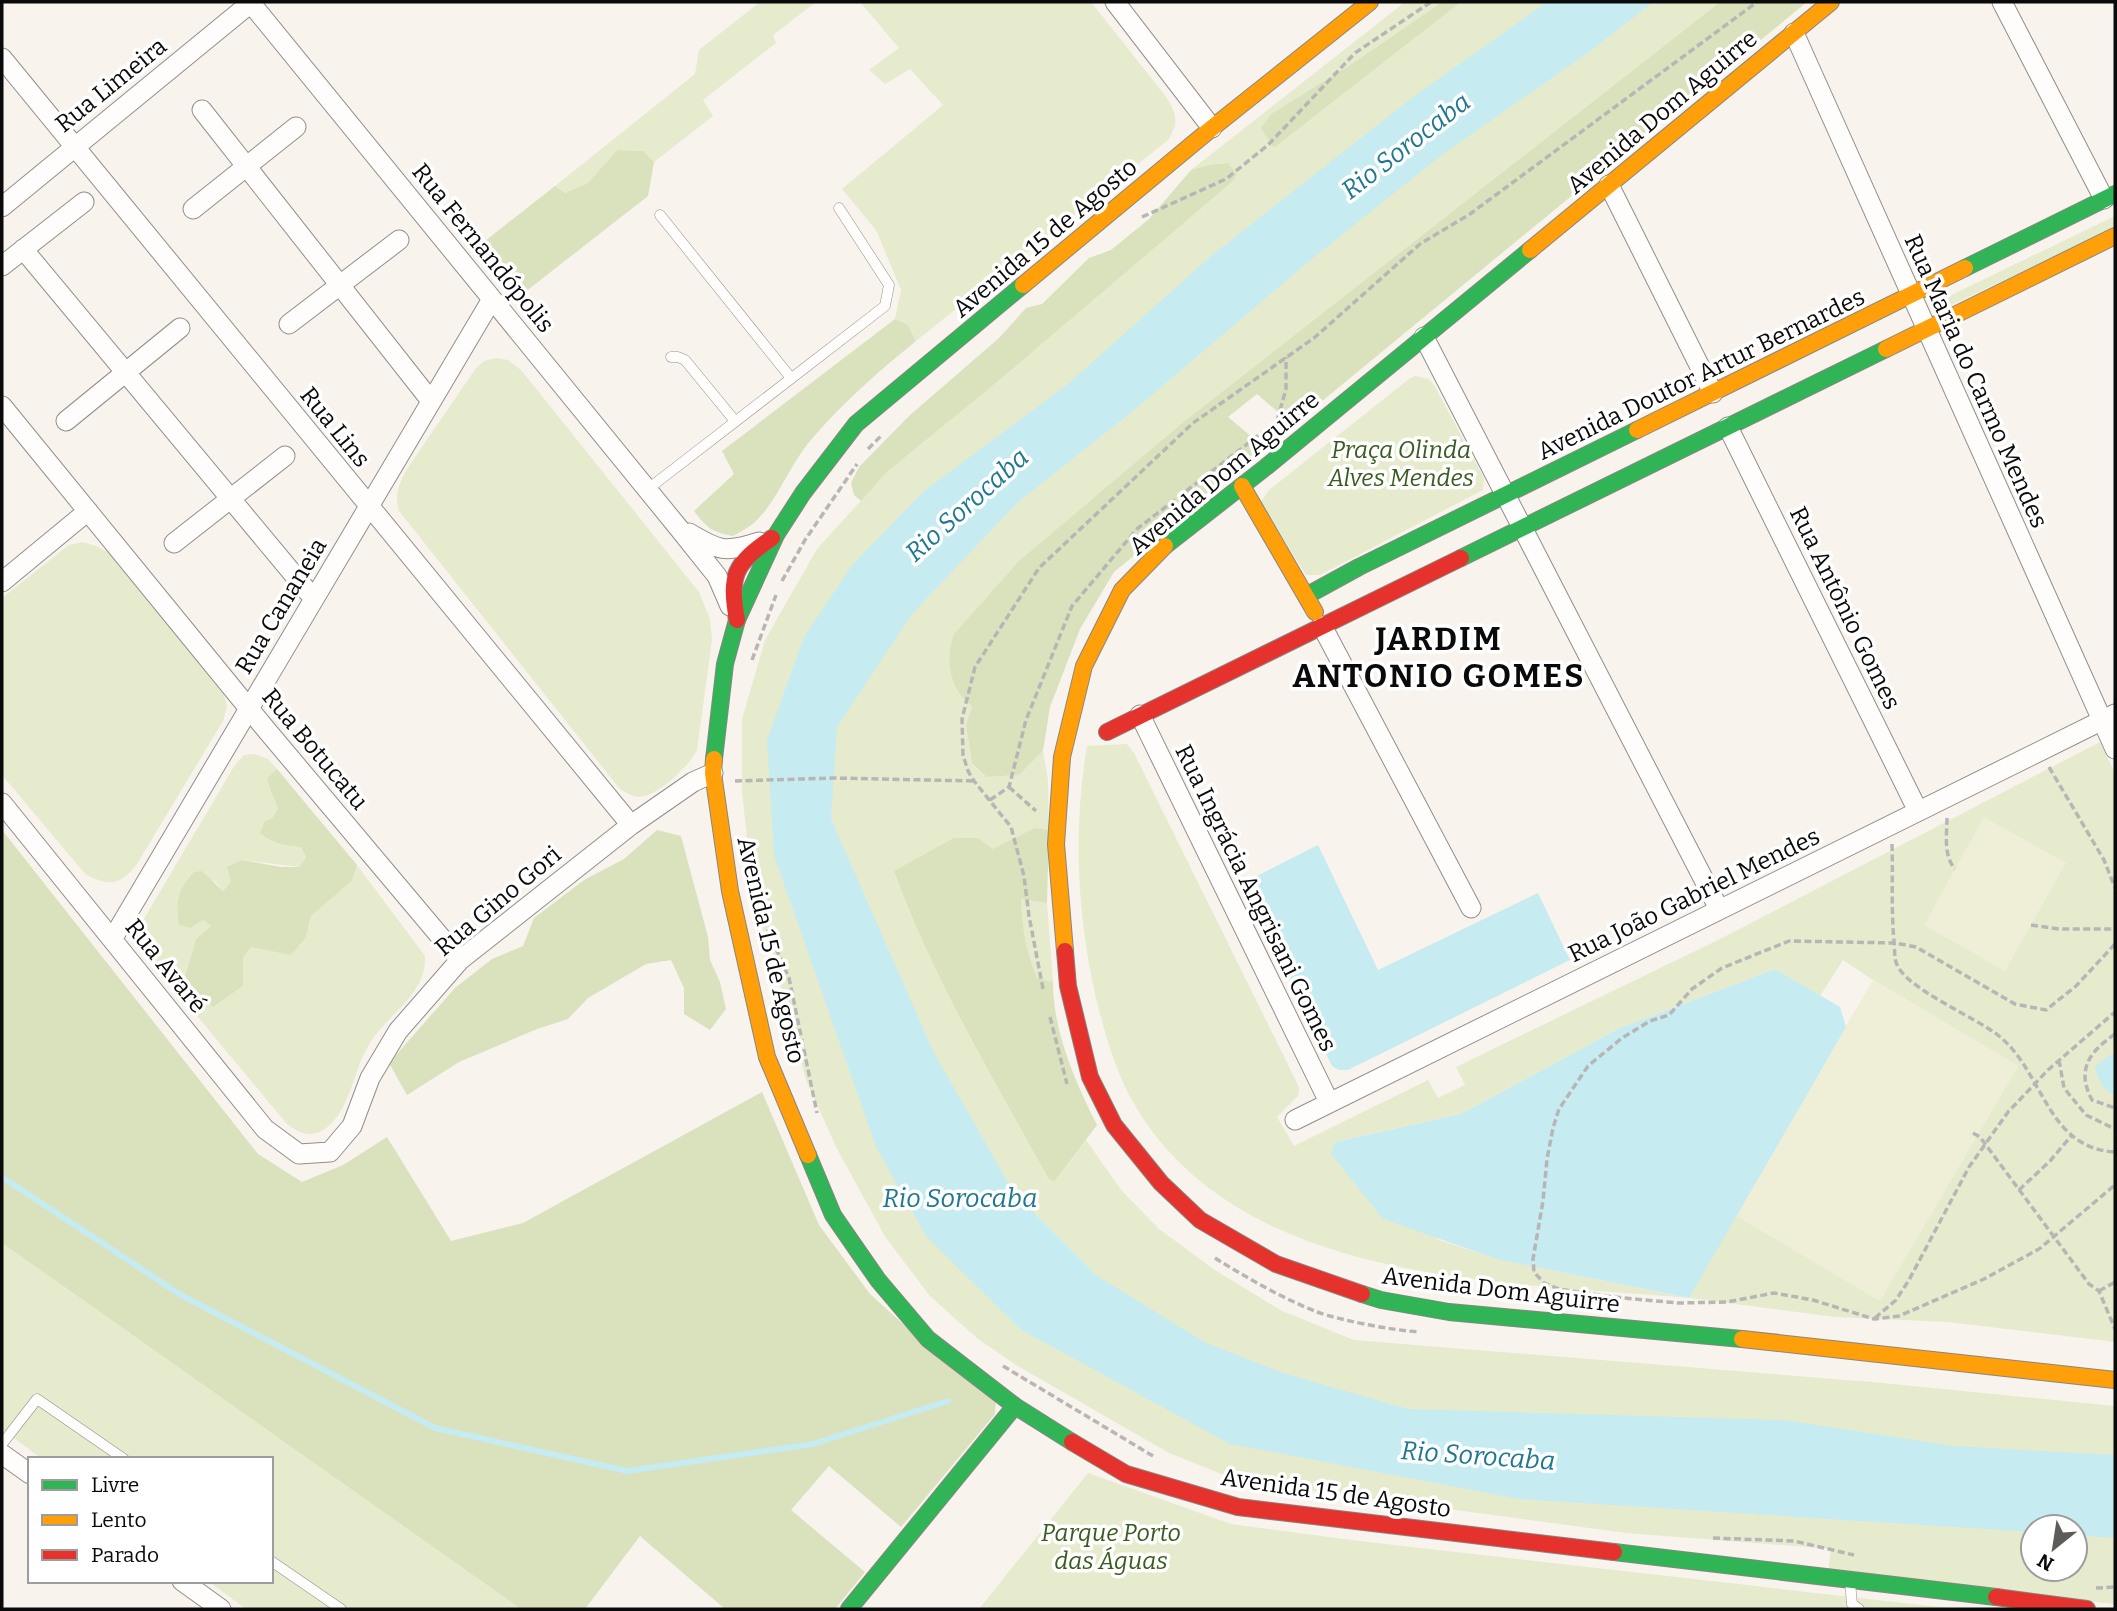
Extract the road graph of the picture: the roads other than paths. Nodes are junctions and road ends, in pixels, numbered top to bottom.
1 (251, 2) edge
2 (1115, 2) edge
3 (1370, 2) edge
4 (1831, 2) edge
5 (2003, 2) edge
6 (1794, 33) junction
7 (2, 58) edge
8 (202, 110) dead end
9 (296, 127) dead end
10 (1212, 128) junction
11 (74, 147) junction
12 (246, 166) junction
13 (1609, 185) junction
14 (2110, 197) edge
15 (84, 202) dead end
16 (2, 207) edge
17 (838, 208) dead end
18 (193, 209) dead end
19 (660, 215) dead end
20 (2115, 236) edge
21 (398, 240) dead end
22 (23, 249) junction
23 (2, 266) edge
24 (340, 285) junction
25 (1911, 296) junction
26 (492, 299) junction
27 (289, 324) dead end
28 (180, 328) dead end
29 (1927, 329) junction
30 (1424, 337) junction
31 (671, 357) dead end
32 (125, 372) junction
33 (791, 378) junction
34 (1713, 393) junction
35 (431, 401) junction
36 (2, 406) edge
37 (66, 421) dead end
38 (735, 421) junction
39 (1728, 427) junction
40 (285, 456) dead end
41 (1242, 486) junction
42 (648, 489) junction
43 (1505, 495) junction
44 (230, 499) junction
45 (368, 507) junction
46 (88, 511) junction
47 (677, 526) junction
48 (1522, 528) junction
49 (776, 535) junction
50 (174, 543) dead end
51 (714, 548) junction
52 (754, 563) junction
53 (717, 576) junction
54 (2, 582) edge
55 (1306, 596) junction
56 (739, 598) junction
57 (314, 599) junction
58 (737, 621) junction
59 (1322, 626) junction
60 (249, 709) junction
61 (1140, 715) junction
62 (2109, 717) edge
63 (1107, 732) dead end
64 (2115, 749) edge
65 (713, 773) junction
66 (2, 803) edge
67 (1918, 811) junction
68 (631, 825) junction
69 (1471, 908) dead end
70 (1719, 909) junction
71 (113, 938) junction
72 (460, 960) junction
73 (1329, 1102) junction
74 (1295, 1120) dead end
75 (299, 1154) joint
76 (2115, 1380) edge
77 (1015, 1406) junction
78 (2, 1444) edge
79 (2, 1454) edge
80 (121, 1457) edge
81 (28, 1473) edge
82 (273, 1562) edge
83 (1850, 1581) junction
84 (185, 1583) edge
85 (2064, 1608) edge
86 (221, 1609) edge
87 (341, 1609) edge
88 (849, 1609) edge
89 (1859, 1609) edge
90 (2087, 1609) edge

1 - 11 street, Rua Limeira
1 - 26 street, Rua Fernandópolis
2 - 10 street
3 - 10 main road, Avenida 15 de Agosto
4 - 6 main road, Avenida Dom Aguirre
5 - 14 street
6 - 13 main road, Avenida Dom Aguirre
6 - 25 street, Rua Maria do Carmo Mendes
7 - 11 street, Rua Lins
8 - 12 street
9 - 12 street
10 - 49 main road, Avenida 15 de Agosto
11 - 16 street, Rua Limeira
11 - 45 street, Rua Lins
12 - 18 street
12 - 24 street
13 - 30 main road, Avenida Dom Aguirre
13 - 34 street
14 - 25 main road, Avenida Doutor Artur Bernardes
15 - 22 street
17 - 33 lane
19 - 33 lane
20 - 29 main road
21 - 24 street
22 - 23 street
22 - 32 street
24 - 27 street
24 - 35 street
25 - 29 street, Rua Maria do Carmo Mendes
25 - 34 main road, Avenida Doutor Artur Bernardes
26 - 35 street, Rua Cananeia
26 - 42 street, Rua Fernandópolis
28 - 32 street
29 - 39 main road
29 - 62 street, Rua Maria do Carmo Mendes
30 - 41 main road, Avenida Dom Aguirre
30 - 43 street
31 - 38 lane
32 - 37 street
32 - 44 street
33 - 38 lane
34 - 43 main road, Avenida Doutor Artur Bernardes
35 - 45 street, Rua Cananeia
36 - 46 street, Rua Botucatu
38 - 42 lane
39 - 48 main road
39 - 67 street, Rua Antônio Gomes
40 - 44 street
41 - 55 main road
41 - 76 main road, Avenida Dom Aguirre
42 - 47 street, Rua Fernandópolis
43 - 48 street
43 - 55 main road, Avenida Doutor Artur Bernardes
44 - 50 street
44 - 57 street
45 - 57 street, Rua Cananeia
45 - 68 street, Rua Lins
46 - 54 street
46 - 60 street, Rua Botucatu
47 - 51 street, Rua Fernandópolis
47 - 53 street, Rua Fernandópolis
48 - 59 main road
48 - 70 street
49 - 51 street
49 - 52 main road, Avenida 15 de Agosto
51 - 52 street, Rua Fernandópolis
52 - 56 main road, Avenida 15 de Agosto
52 - 56 main road, Avenida 15 de Agosto
53 - 56 street
53 - 58 street, Rua Fernandópolis
55 - 59 main road
56 - 58 main road, Avenida 15 de Agosto
57 - 60 street, Rua Cananeia
58 - 65 main road, Avenida 15 de Agosto
59 - 61 main road
59 - 69 street
60 - 71 street, Rua Cananeia
60 - 72 street, Rua Botucatu
61 - 63 main road
61 - 73 street, Rua Ingrácia Angrisani Gomes
62 - 64 street, Rua Maria do Carmo Mendes
62 - 67 street, Rua João Gabriel Mendes
65 - 68 street, Rua Gino Gori
65 - 77 main road, Avenida 15 de Agosto
66 - 71 street, Rua Avaré
67 - 70 street, Rua João Gabriel Mendes
68 - 72 street, Rua Gino Gori
70 - 73 street, Rua João Gabriel Mendes
71 - 75 street, Rua Avaré
72 - 75 street, Rua Gino Gori
73 - 74 street, Rua João Gabriel Mendes
77 - 83 main road, Avenida 15 de Agosto
77 - 88 main road
78 - 80 lane
79 - 81 street
82 - 87 lane
83 - 85 main road, Avenida 15 de Agosto
83 - 89 lane
84 - 86 street
85 - 90 main road, Avenida 15 de Agosto

